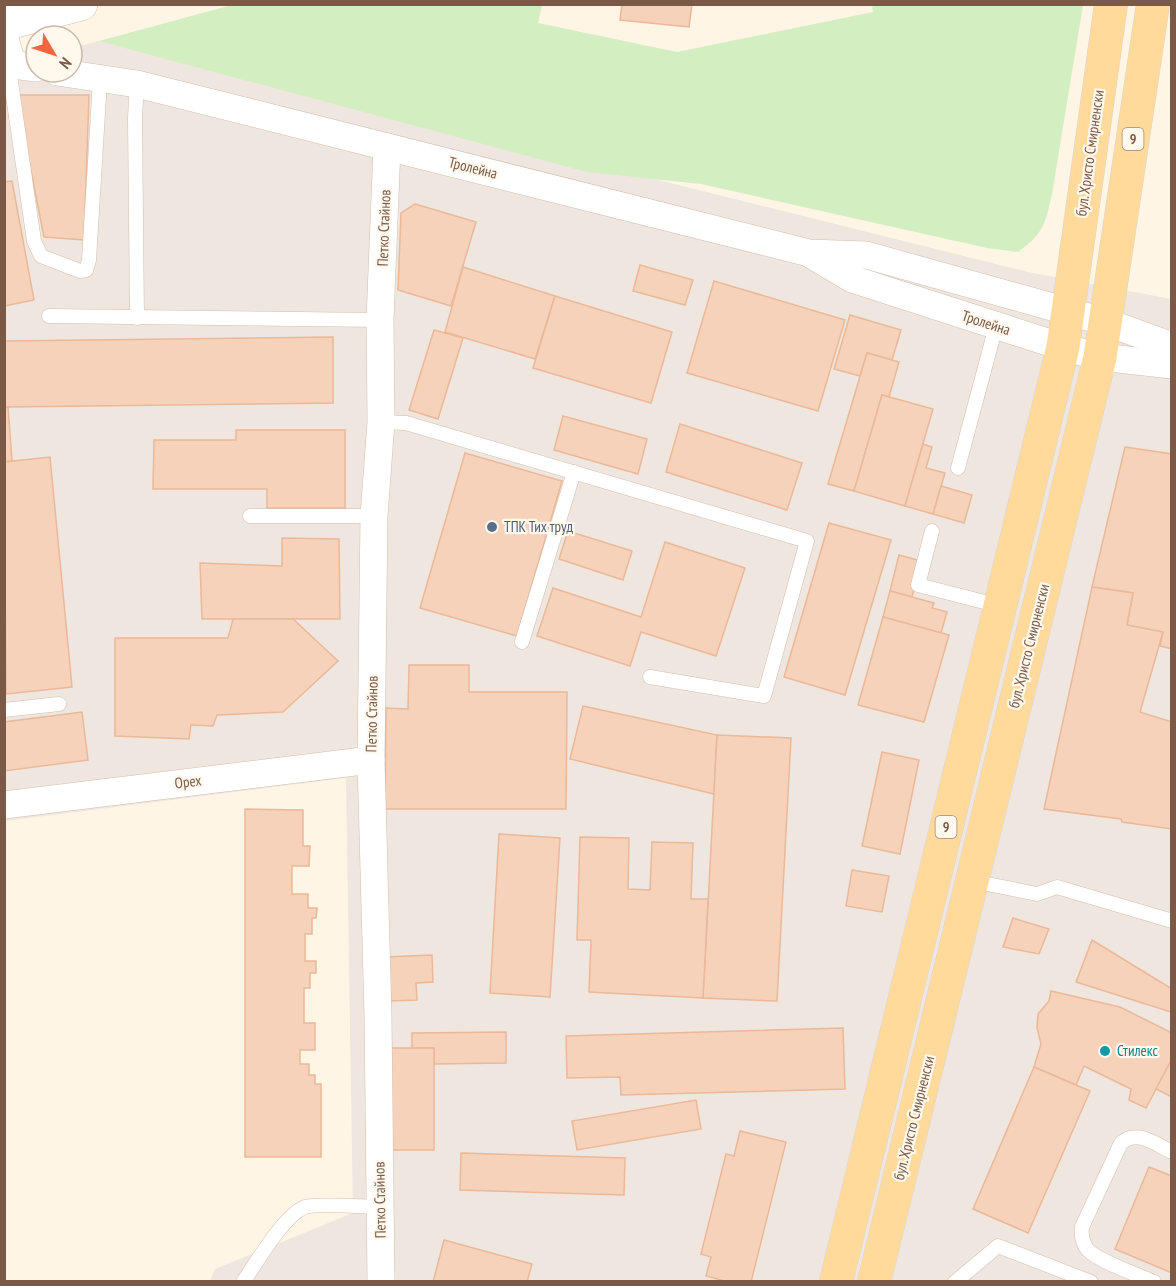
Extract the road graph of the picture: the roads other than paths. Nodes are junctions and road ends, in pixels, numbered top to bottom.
1 (81, 4) edge
2 (1111, 4) edge
3 (1154, 4) edge
4 (4, 24) edge
5 (4, 35) edge
6 (24, 65) edge
7 (84, 77) edge
8 (100, 80) junction
9 (137, 84) junction
10 (387, 147) junction
11 (809, 253) junction
12 (1067, 312) junction
13 (49, 316) dead end
14 (137, 318) junction
15 (380, 320) junction
16 (1106, 322) junction
17 (996, 326) junction
18 (1172, 346) edge
19 (1063, 347) junction
20 (1100, 357) junction
21 (1172, 365) edge
22 (381, 422) junction
23 (958, 468) dead end
24 (574, 472) junction
25 (250, 516) dead end
26 (374, 516) junction
27 (932, 531) dead end
28 (1000, 606) junction
29 (522, 642) dead end
30 (650, 677) dead end
31 (59, 704) dead end
32 (4, 710) edge
33 (371, 760) junction
34 (4, 805) edge
35 (972, 881) junction
36 (1172, 919) edge
37 (1172, 1152) edge
38 (380, 1208) junction
39 (243, 1281) edge
40 (381, 1281) edge
41 (836, 1281) edge
42 (874, 1281) edge
43 (955, 1281) edge
44 (1091, 1281) edge
45 (1154, 1281) edge

1 - 4 main road
2 - 12 main road, бул. Христо Смирненски / 9
3 - 16 main road, бул. Христо Смирненски / 9
5 - 6 street
6 - 8 lane
7 - 8 street, Тролейна
8 - 9 street, Тролейна
9 - 10 street, Тролейна
9 - 14 lane
10 - 11 street, Тролейна
10 - 15 street, Петко Стайнов
11 - 12 street, Тролейна
11 - 17 street, Тролейна
12 - 16 street, Тролейна
12 - 19 main road, бул. Христо Смирненски / 9
13 - 14 lane
14 - 15 lane
15 - 22 street, Петко Стайнов
16 - 18 street, Тролейна
16 - 20 main road, бул. Христо Смирненски / 9
17 - 19 street, Тролейна
17 - 23 lane
19 - 20 street, Тролейна
19 - 28 main road, бул. Христо Смирненски / 9
20 - 21 street, Тролейна
20 - 35 main road, бул. Христо Смирненски / 9
22 - 24 lane
22 - 26 street, Петко Стайнов
24 - 29 lane
24 - 30 lane
25 - 26 lane
26 - 33 street, Петко Стайнов
27 - 28 lane
28 - 41 main road, бул. Христо Смирненски / 9
31 - 32 lane
33 - 34 street, Орех
33 - 38 street, Петко Стайнов
35 - 36 lane
35 - 42 main road, бул. Христо Смирненски / 9
37 - 45 lane
38 - 39 lane
38 - 40 street, Петко Стайнов
43 - 44 lane

